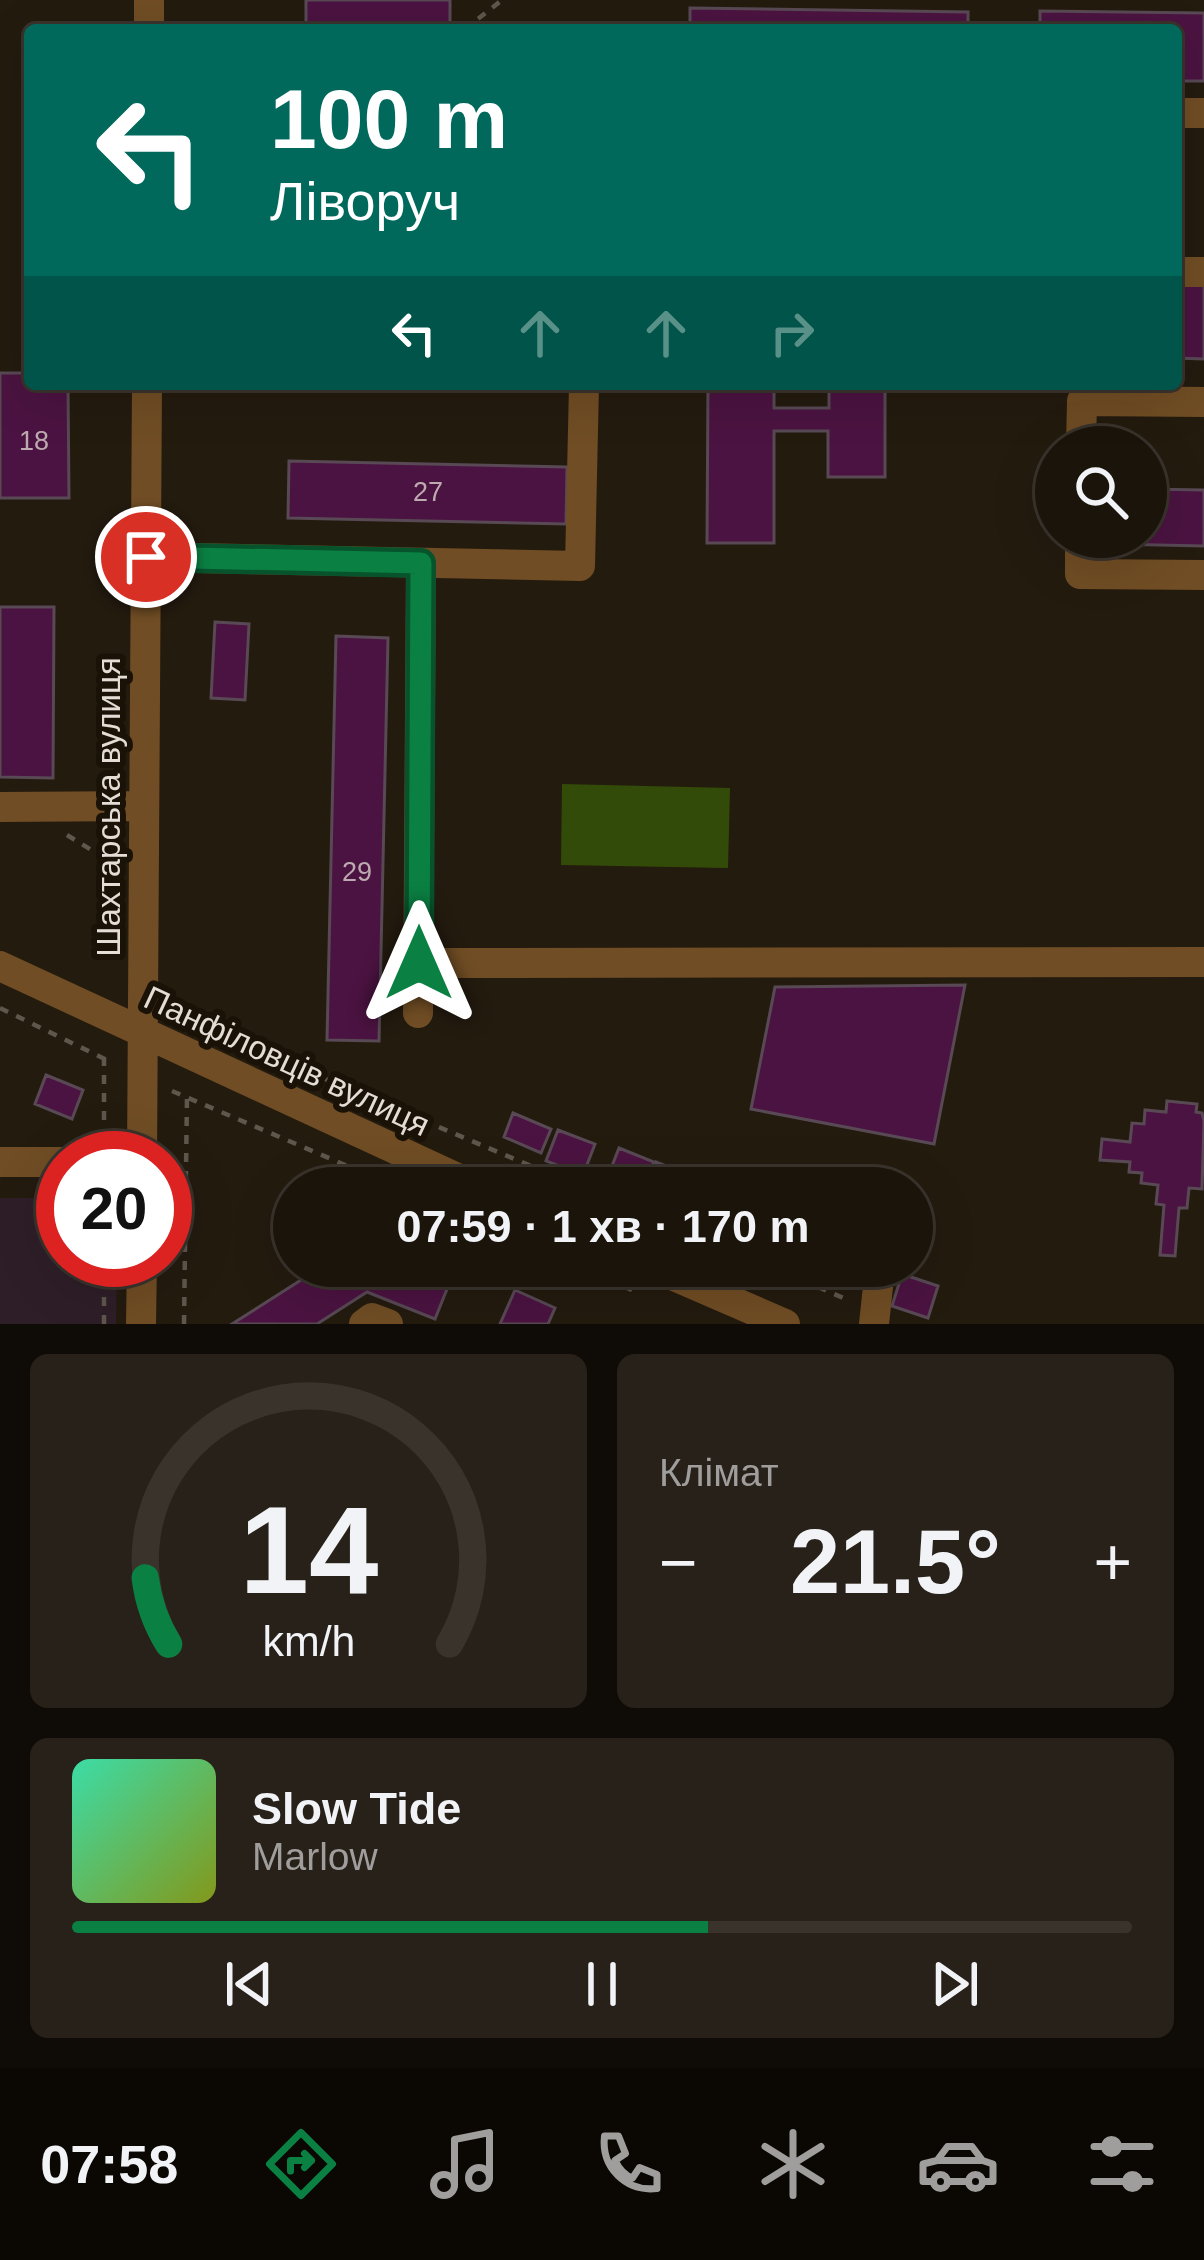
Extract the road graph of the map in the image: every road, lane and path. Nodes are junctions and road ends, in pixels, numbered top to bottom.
1 (502, 0) edge
2 (472, 24) edge
3 (147, 390) edge
4 (584, 390) edge
5 (1204, 402) edge
6 (1081, 426) edge
7 (146, 557) junction
8 (1080, 558) edge
9 (421, 563) junction
10 (1204, 575) edge
11 (144, 806) junction
12 (0, 807) edge
13 (62, 832) dead end
14 (144, 883) junction
15 (1204, 962) edge
16 (419, 963) junction
17 (0, 966) edge
18 (0, 1008) edge
19 (418, 1013) dead end
20 (143, 1035) junction
21 (238, 1042) dead end
22 (104, 1057) junction
23 (142, 1082) junction
24 (187, 1095) junction
25 (104, 1131) edge
26 (142, 1131) edge
27 (0, 1162) edge
28 (36, 1162) edge
29 (351, 1167) edge
30 (433, 1167) edge
31 (533, 1167) edge
32 (104, 1287) edge
33 (142, 1287) edge
34 (720, 1287) edge
35 (811, 1287) edge
36 (878, 1287) edge
37 (875, 1318) edge
38 (104, 1324) edge
39 (141, 1324) edge
40 (185, 1324) edge
41 (785, 1324) edge

1 - 2 path
3 - 7 street, Шахтарська вулиця
4 - 9 street
5 - 6 street
7 - 9 street
7 - 11 street, Шахтарська вулиця
8 - 10 street
9 - 16 street
11 - 12 street
11 - 14 street, Шахтарська вулиця
13 - 14 path
14 - 20 street, Шахтарська вулиця
15 - 16 street
16 - 19 street
17 - 20 street, Панфіловців вулиця
18 - 22 path
20 - 23 street, Шахтарська вулиця
20 - 30 street, Панфіловців вулиця
21 - 31 path
22 - 23 path
22 - 25 path
23 - 24 path
23 - 26 street, Шахтарська вулиця
24 - 29 path
24 - 40 path
27 - 28 street
32 - 38 path
33 - 39 street
34 - 41 street
35 - 37 path
36 - 37 street

